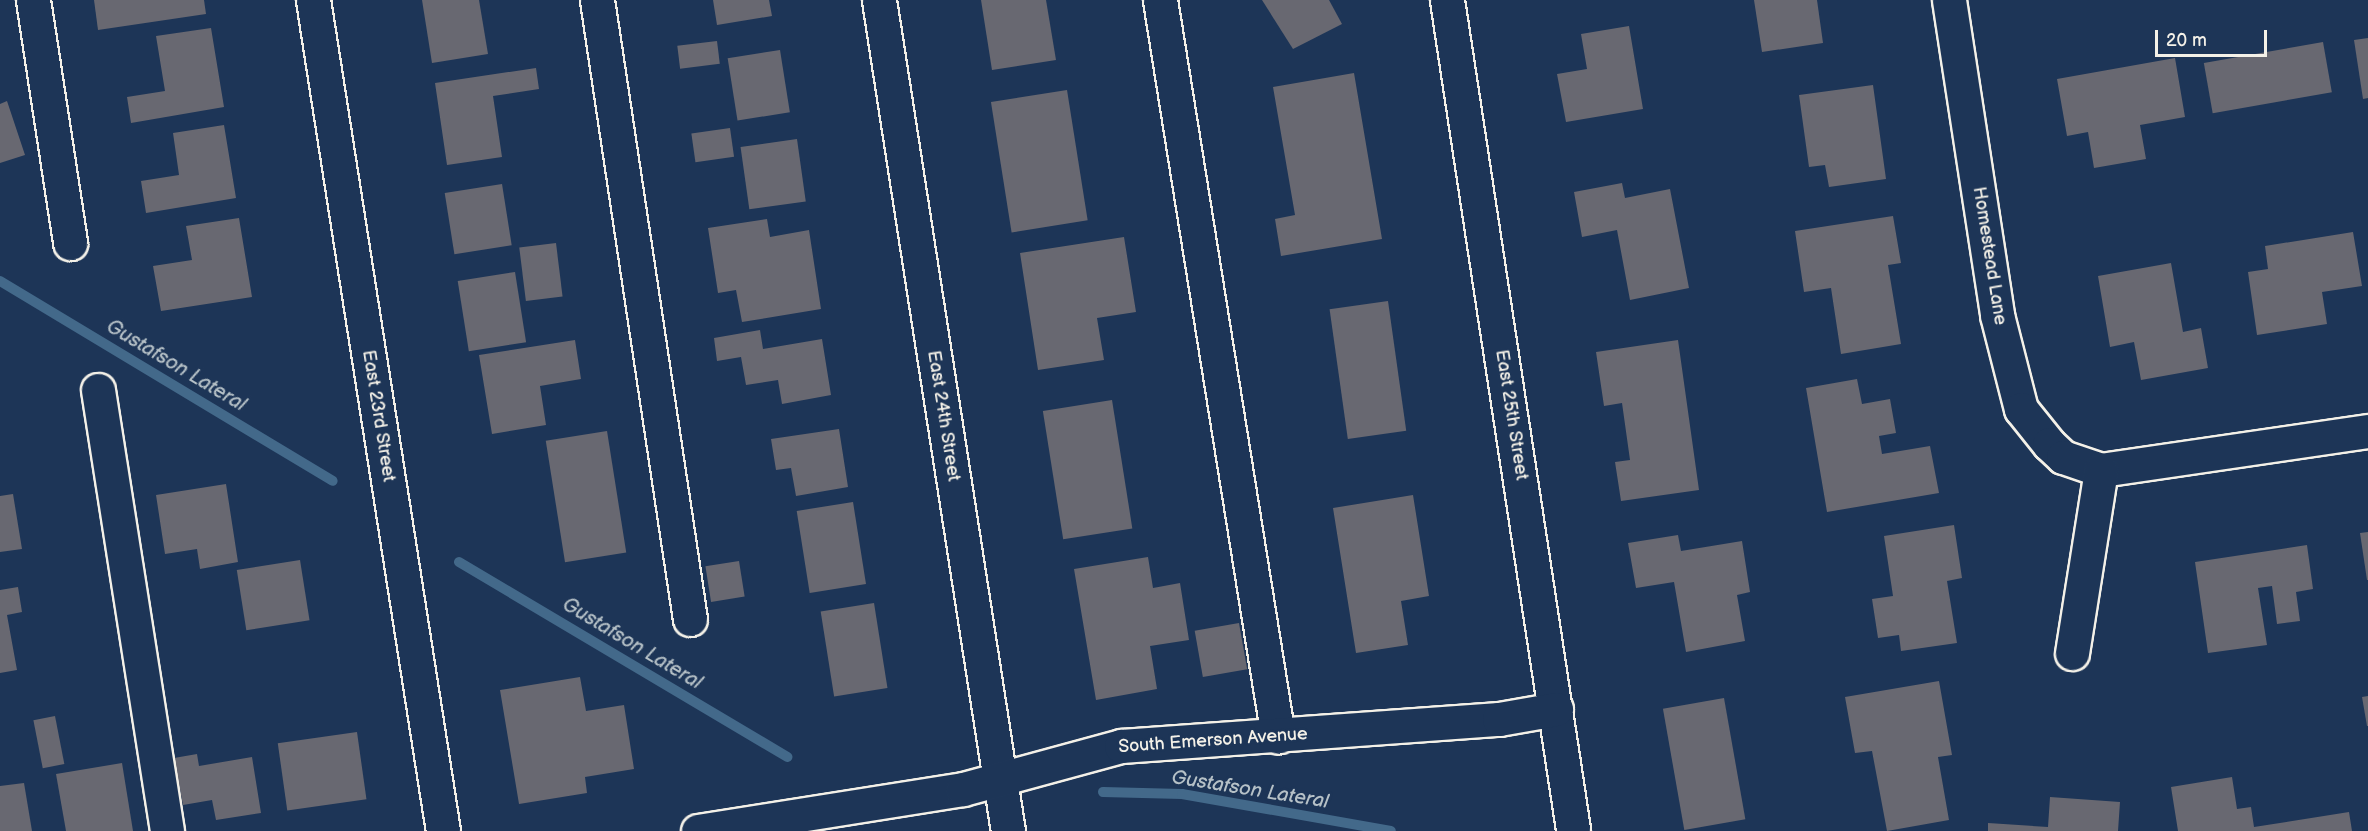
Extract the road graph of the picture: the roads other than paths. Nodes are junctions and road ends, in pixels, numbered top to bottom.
1 (33, 0) edge
2 (313, 0) edge
3 (597, 0) edge
4 (879, 0) edge
5 (1160, 0) edge
6 (1447, 0) edge
7 (1949, 0) edge
8 (70, 243) dead end
9 (98, 390) dead end
10 (2368, 431) edge
11 (2101, 470) junction
12 (690, 619) dead end
13 (2072, 653) dead end
14 (1556, 709) junction
15 (1278, 737) junction
16 (1000, 779) junction
17 (718, 829) edge
18 (1574, 829) dead end
19 (167, 831) edge
20 (443, 831) edge
21 (1008, 831) edge

1 - 8 street
2 - 20 street, East 23rd Street
3 - 12 street
4 - 16 street, East 24th Street
5 - 15 street
6 - 14 street, East 25th Street
7 - 11 street, Homestead Lane
9 - 19 street
10 - 11 street, Homestead Lane
11 - 13 street
14 - 15 street, South Emerson Avenue
14 - 18 street, East 25th Street
15 - 16 street, South Emerson Avenue
16 - 17 street, South Emerson Avenue
16 - 21 street, East 24th Street

